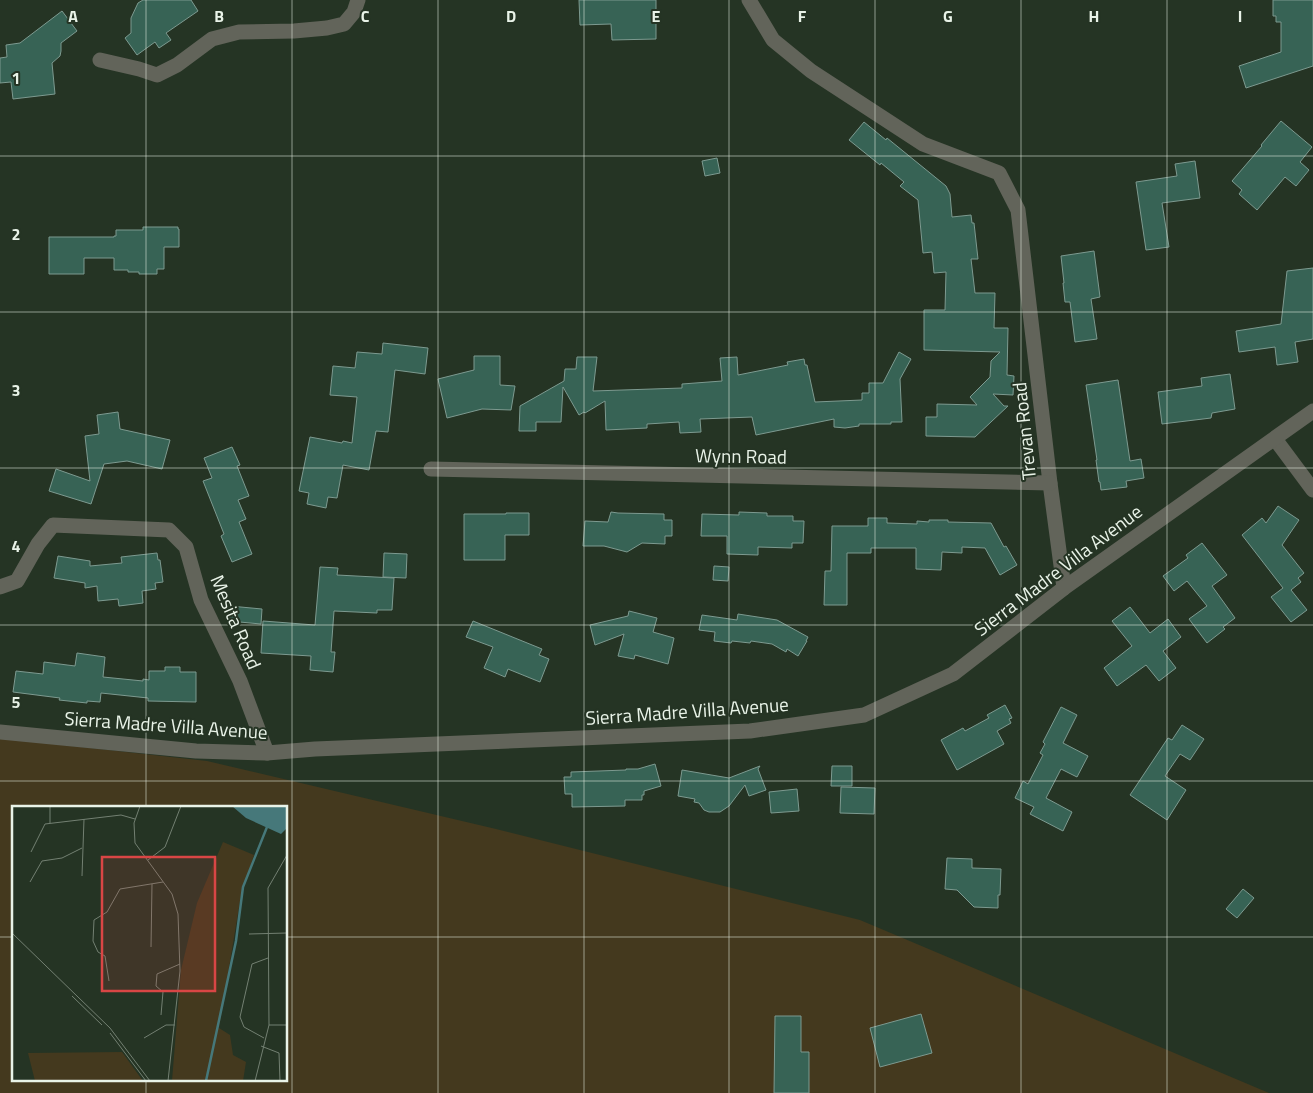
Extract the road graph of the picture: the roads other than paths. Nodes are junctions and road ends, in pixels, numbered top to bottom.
1 (358, 0) edge
2 (749, 0) edge
3 (100, 60) dead end
4 (1313, 411) edge
5 (1275, 439) junction
6 (431, 469) dead end
7 (1050, 483) junction
8 (1313, 490) edge
9 (0, 587) edge
10 (1064, 588) junction
11 (0, 732) edge
12 (267, 753) junction

1 - 3 street
2 - 7 street, Trevan Road
4 - 5 street, Sierra Madre Villa Avenue
5 - 8 street
5 - 10 street, Sierra Madre Villa Avenue
6 - 7 street, Wynn Road
7 - 10 street, Trevan Road
9 - 12 street, Mesita Road
10 - 12 street, Sierra Madre Villa Avenue
11 - 12 street, Sierra Madre Villa Avenue

